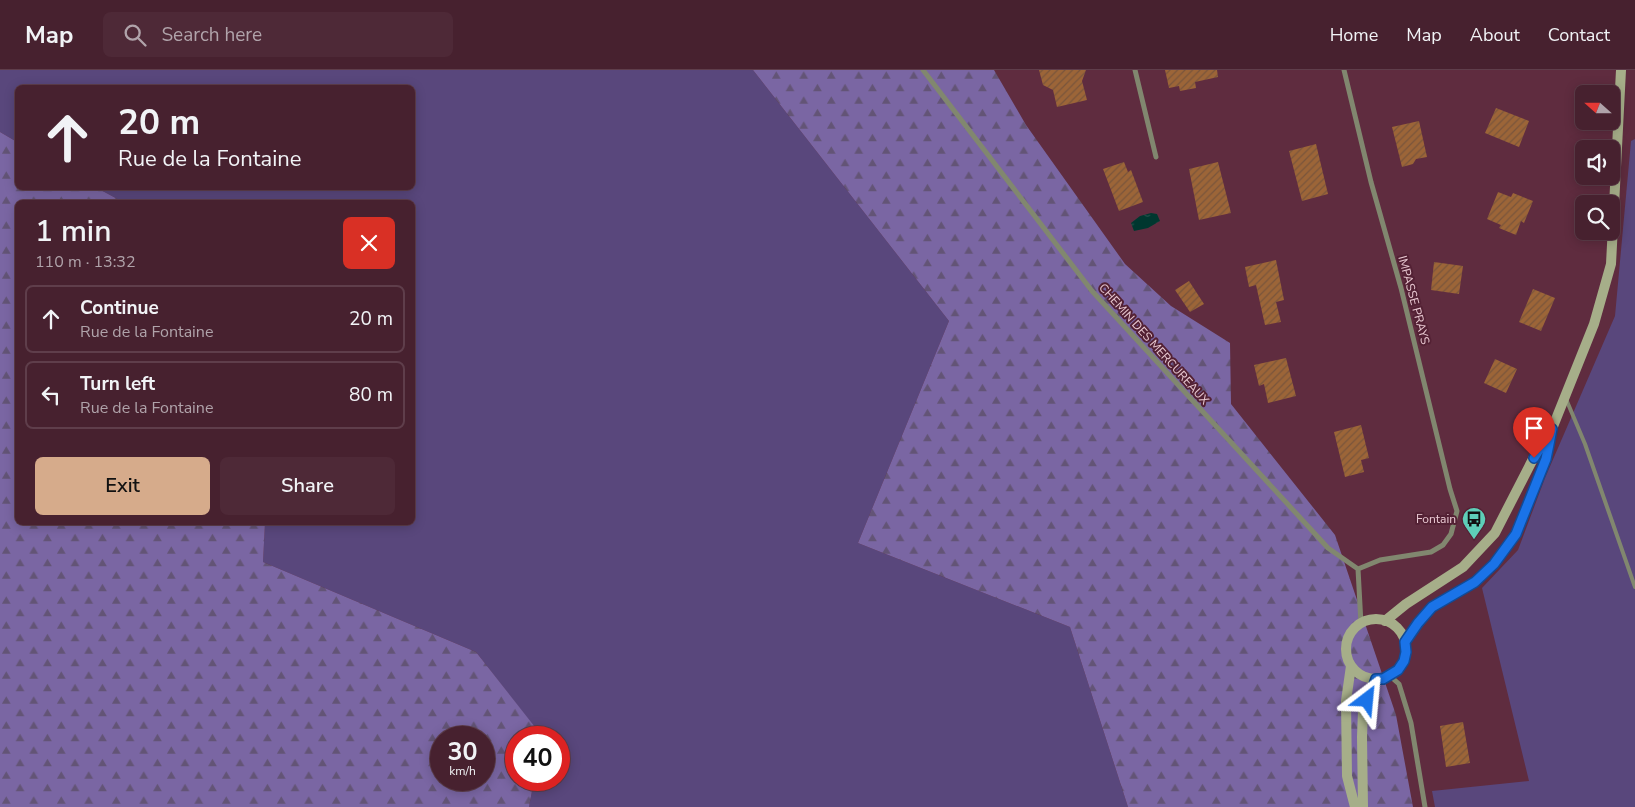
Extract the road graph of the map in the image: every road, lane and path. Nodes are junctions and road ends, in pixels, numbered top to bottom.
1 (923, 70) edge
2 (1135, 70) edge
3 (1344, 70) edge
4 (1620, 70) edge
5 (1156, 156) dead end
6 (1565, 397) junction
7 (1552, 429) junction
8 (1358, 569) junction
9 (1635, 587) edge
10 (1385, 621) junction
11 (1361, 624) junction
12 (1405, 642) junction
13 (1351, 666) junction
14 (1390, 676) junction
15 (1376, 679) junction
16 (1355, 807) edge
17 (1363, 807) edge
18 (1425, 807) edge

1 - 8 street, CHEMIN DES MERCUREAUX
2 - 5 street
3 - 8 street, IMPASSE PRAYS
4 - 6 street
6 - 7 street
6 - 9 lane
7 - 10 street
7 - 12 street
8 - 11 street
10 - 11 street
10 - 12 street
11 - 13 street
12 - 14 street
13 - 15 street
13 - 16 street
14 - 15 street
14 - 18 street
15 - 17 street

